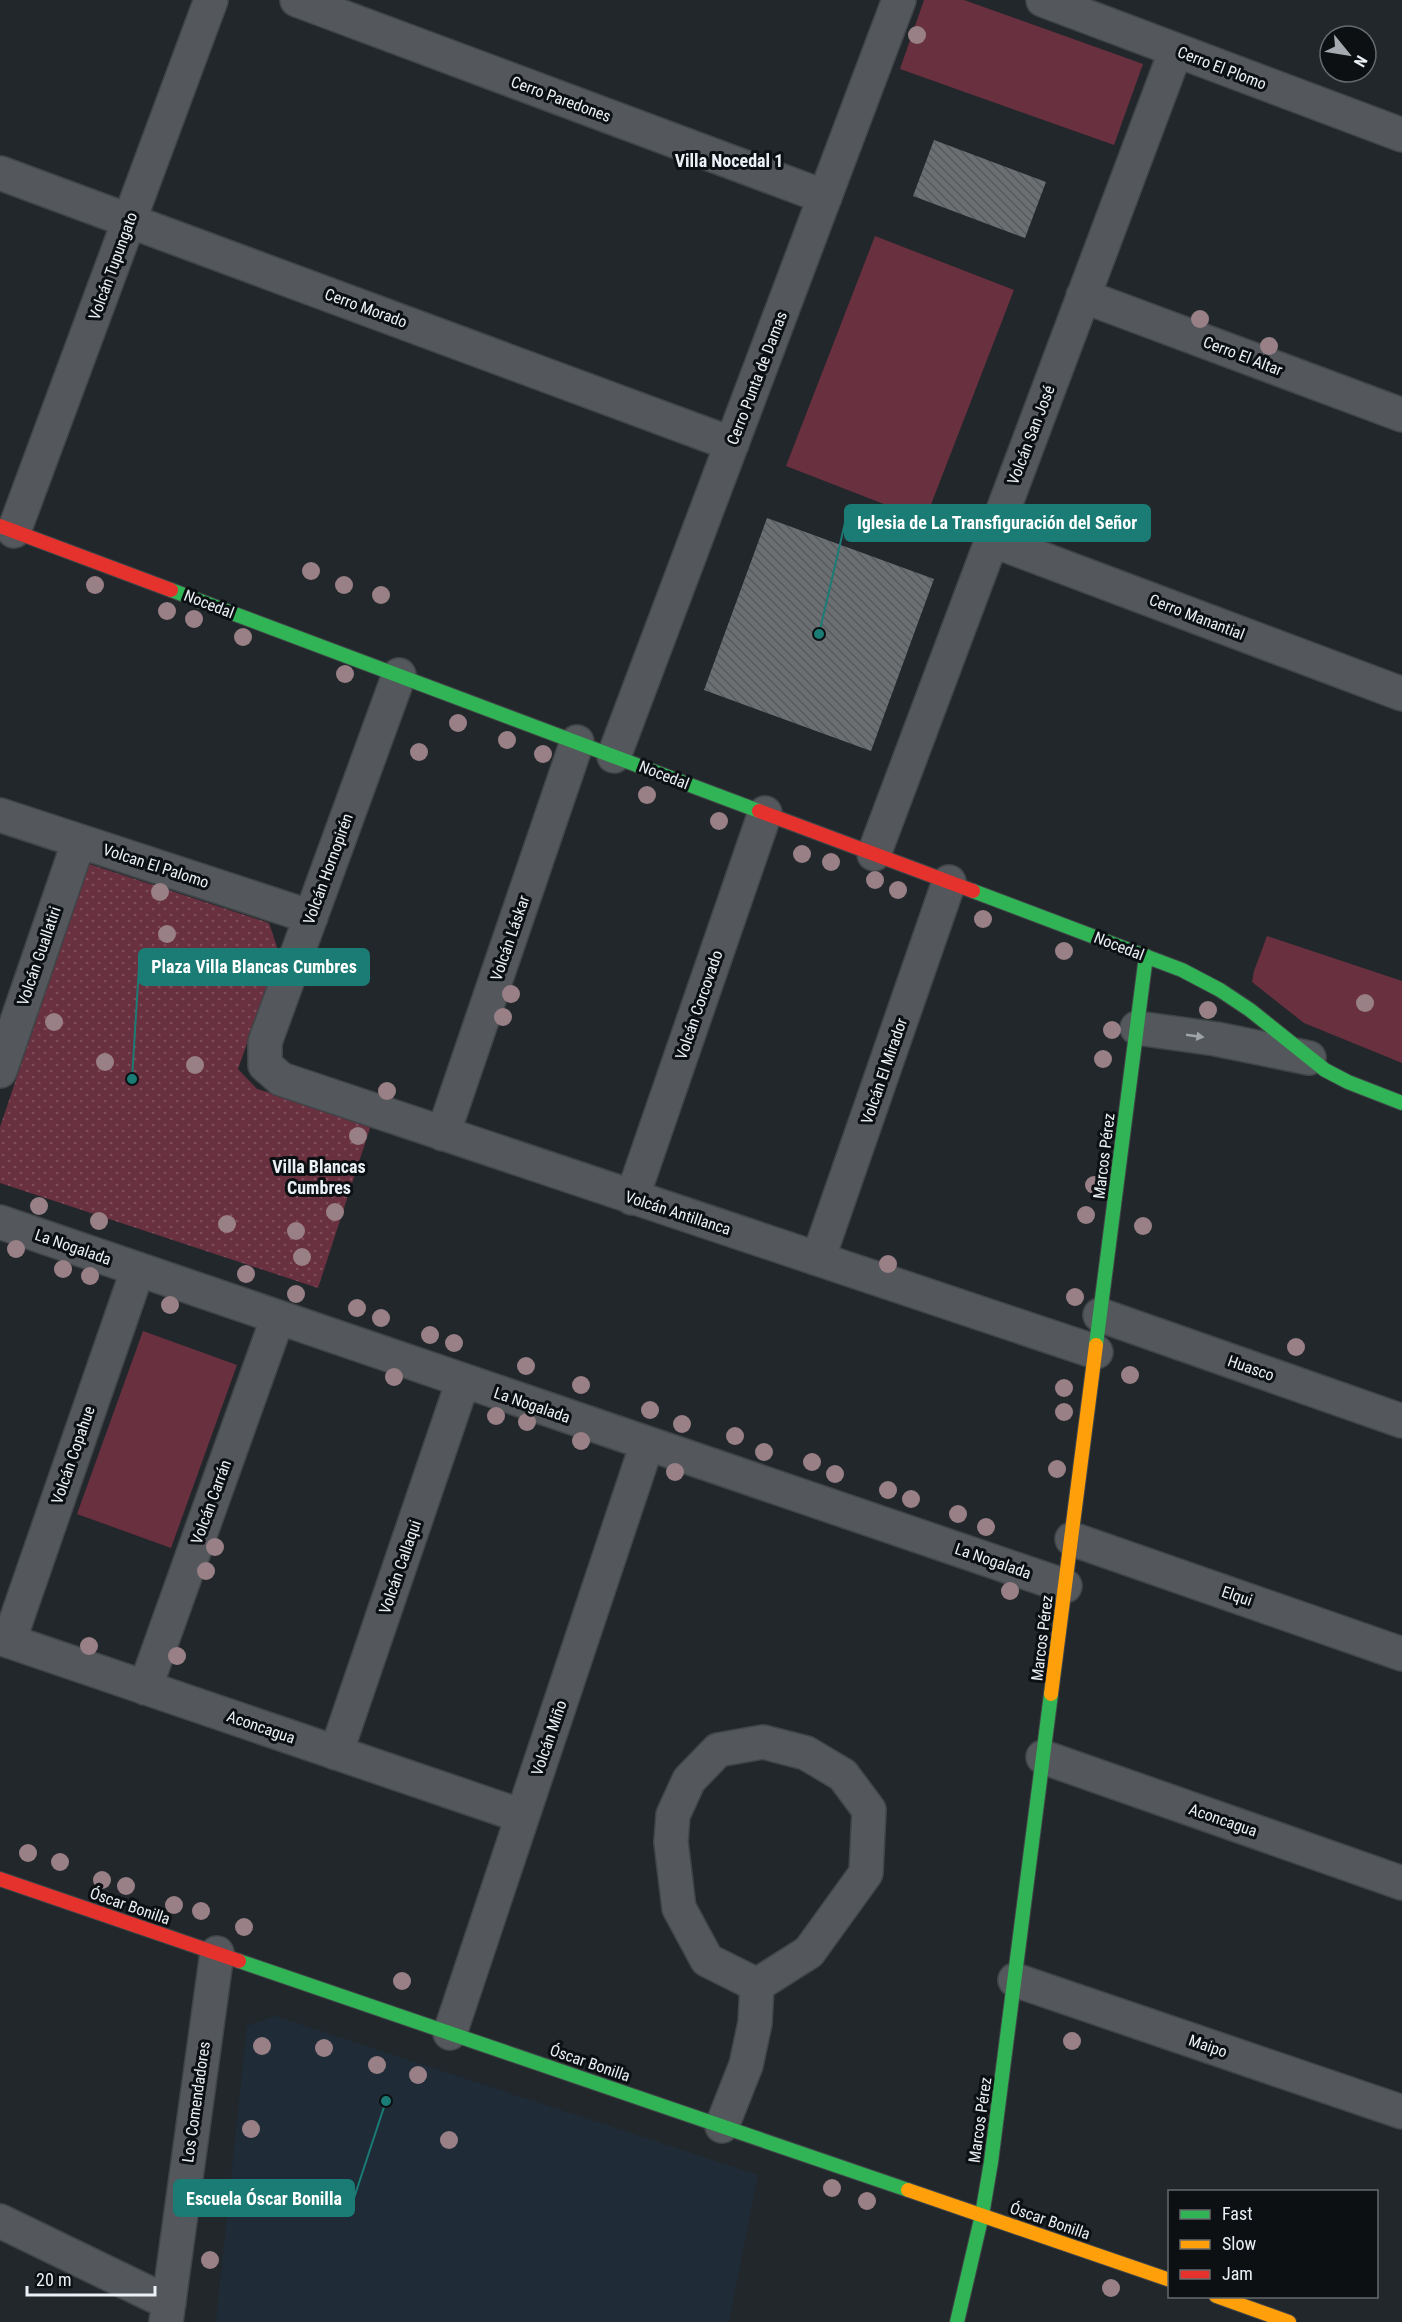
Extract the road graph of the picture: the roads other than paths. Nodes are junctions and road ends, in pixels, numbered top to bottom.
1 (212, 0) edge
2 (297, 0) edge
3 (899, 0) edge
4 (1043, 0) edge
5 (1176, 50) junction
6 (1402, 135) edge
7 (0, 172) edge
8 (825, 197) junction
9 (130, 220) junction
10 (1083, 296) junction
11 (1402, 415) edge
12 (732, 444) junction
13 (7, 528) edge
14 (992, 540) junction
15 (399, 675) junction
16 (1402, 694) edge
17 (577, 742) junction
18 (614, 756) junction
19 (765, 813) junction
20 (0, 815) edge
21 (79, 840) junction
22 (874, 854) junction
23 (949, 882) junction
24 (311, 917) junction
25 (1146, 956) junction
26 (1137, 1028) junction
27 (1310, 1058) junction
28 (265, 1065) joint
29 (0, 1071) edge
30 (1402, 1103) edge
31 (443, 1134) junction
32 (632, 1198) junction
33 (0, 1222) edge
34 (818, 1259) junction
35 (138, 1269) junction
36 (1100, 1315) junction
37 (278, 1317) junction
38 (1096, 1352) junction
39 (463, 1381) junction
40 (1402, 1421) edge
41 (647, 1444) junction
42 (1072, 1539) junction
43 (1065, 1586) junction
44 (4, 1640) edge
45 (1402, 1654) edge
46 (145, 1688) junction
47 (336, 1753) junction
48 (1043, 1757) junction
49 (522, 1816) junction
50 (0, 1879) edge
51 (1402, 1883) edge
52 (217, 1953) junction
53 (1015, 1980) junction
54 (757, 1984) junction
55 (450, 2033) junction
56 (1402, 2112) edge
57 (722, 2126) junction
58 (982, 2215) junction
59 (0, 2221) edge
60 (1168, 2279) edge
61 (1222, 2298) edge
62 (168, 2313) edge
63 (957, 2322) edge
64 (1289, 2322) edge

1 - 9 street, Volcán Tupungato
2 - 8 street, Cerro Paredones
3 - 8 street, Cerro Punta de Damas
4 - 5 street, Cerro El Plomo
5 - 6 street, Cerro El Plomo
5 - 10 street, Volcán San José
7 - 9 street, Cerro Morado
8 - 12 street, Cerro Punta de Damas
9 - 12 street, Cerro Morado
9 - 13 street, Volcán Tupungato
10 - 11 street, Cerro El Altar
10 - 14 street, Volcán San José
12 - 18 street, Cerro Punta de Damas
13 - 15 street, Nocedal
14 - 16 street, Cerro Manantial
14 - 22 street, Volcán San José
15 - 17 street, Nocedal
15 - 24 street, Volcán Hornopirén
17 - 18 street, Nocedal
17 - 31 street, Volcán Láskar
18 - 19 street, Nocedal
19 - 22 street, Nocedal
19 - 32 street, Volcán Corcovado
20 - 21 street, Volcan El Palomo
21 - 24 street, Volcan El Palomo
21 - 29 street, Volcán Guallatiri
22 - 23 street, Nocedal
23 - 25 street, Nocedal
23 - 34 street, Volcán El Mirador
24 - 28 street, Volcán Hornopirén
25 - 26 street, Marcos Pérez
25 - 27 street, Nocedal
26 -> 27 street, Nocedal
26 - 36 street, Marcos Pérez
27 - 30 street, Nocedal
28 - 31 street, Volcán Antillanca
31 - 32 street, Volcán Antillanca
32 - 34 street, Volcán Antillanca
33 - 35 street, La Nogalada
34 - 38 street, Volcán Antillanca
35 - 37 street, La Nogalada
35 - 44 street, Volcán Copahue
36 - 38 street, Marcos Pérez
36 - 40 street, Huasco
37 - 39 street, La Nogalada
37 - 46 street, Volcán Carrán
38 - 42 street, Marcos Pérez
39 - 41 street, La Nogalada
39 - 47 street, Volcán Callaqui
41 - 43 street, La Nogalada
41 - 49 street, Volcán Miño
42 - 43 street, Marcos Pérez
42 - 45 street, Elqui
43 - 48 street, Marcos Pérez
44 - 46 street, Aconcagua
46 - 47 street, Aconcagua
47 - 49 street, Aconcagua
48 - 51 street, Aconcagua
48 - 53 street, Marcos Pérez
49 - 55 street, Volcán Miño
50 - 52 street, Óscar Bonilla
52 - 55 street, Óscar Bonilla
52 - 62 street, Los Comendadores
53 - 56 street, Maipo
53 - 58 street, Marcos Pérez
54 - 54 street
54 - 57 street
55 - 57 street, Óscar Bonilla
57 - 58 street, Óscar Bonilla
58 - 60 street, Óscar Bonilla
58 - 63 street, Marcos Pérez
59 - 62 street
61 - 64 street

